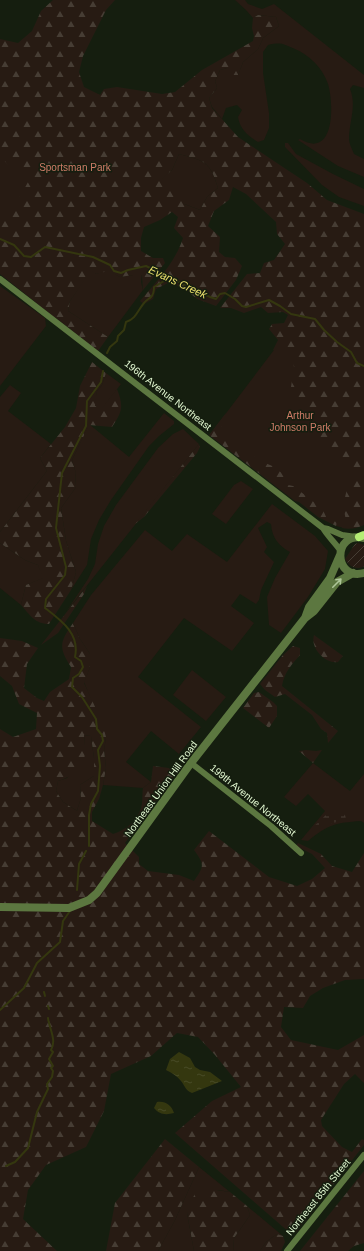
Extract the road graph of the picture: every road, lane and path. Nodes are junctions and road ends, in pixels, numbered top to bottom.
1 (0, 279) edge
2 (323, 528) junction
3 (361, 537) edge
4 (340, 553) junction
5 (360, 574) edge
6 (305, 618) junction
7 (191, 763) junction
8 (302, 854) dead end
9 (0, 907) edge
10 (364, 1155) edge
11 (287, 1251) edge

1 - 2 street, 196th Avenue Northeast
2 - 3 street, 196th Avenue Northeast
2 - 4 street, 196th Avenue Northeast
3 - 4 street
4 - 5 street
4 - 6 street, Northeast Union Hill Road
6 -> 5 street, Northeast Union Hill Road
6 - 7 street, Northeast Union Hill Road
7 - 8 street, 199th Avenue Northeast
7 - 9 street, Northeast Union Hill Road
10 - 11 street, Northeast 85th Street

